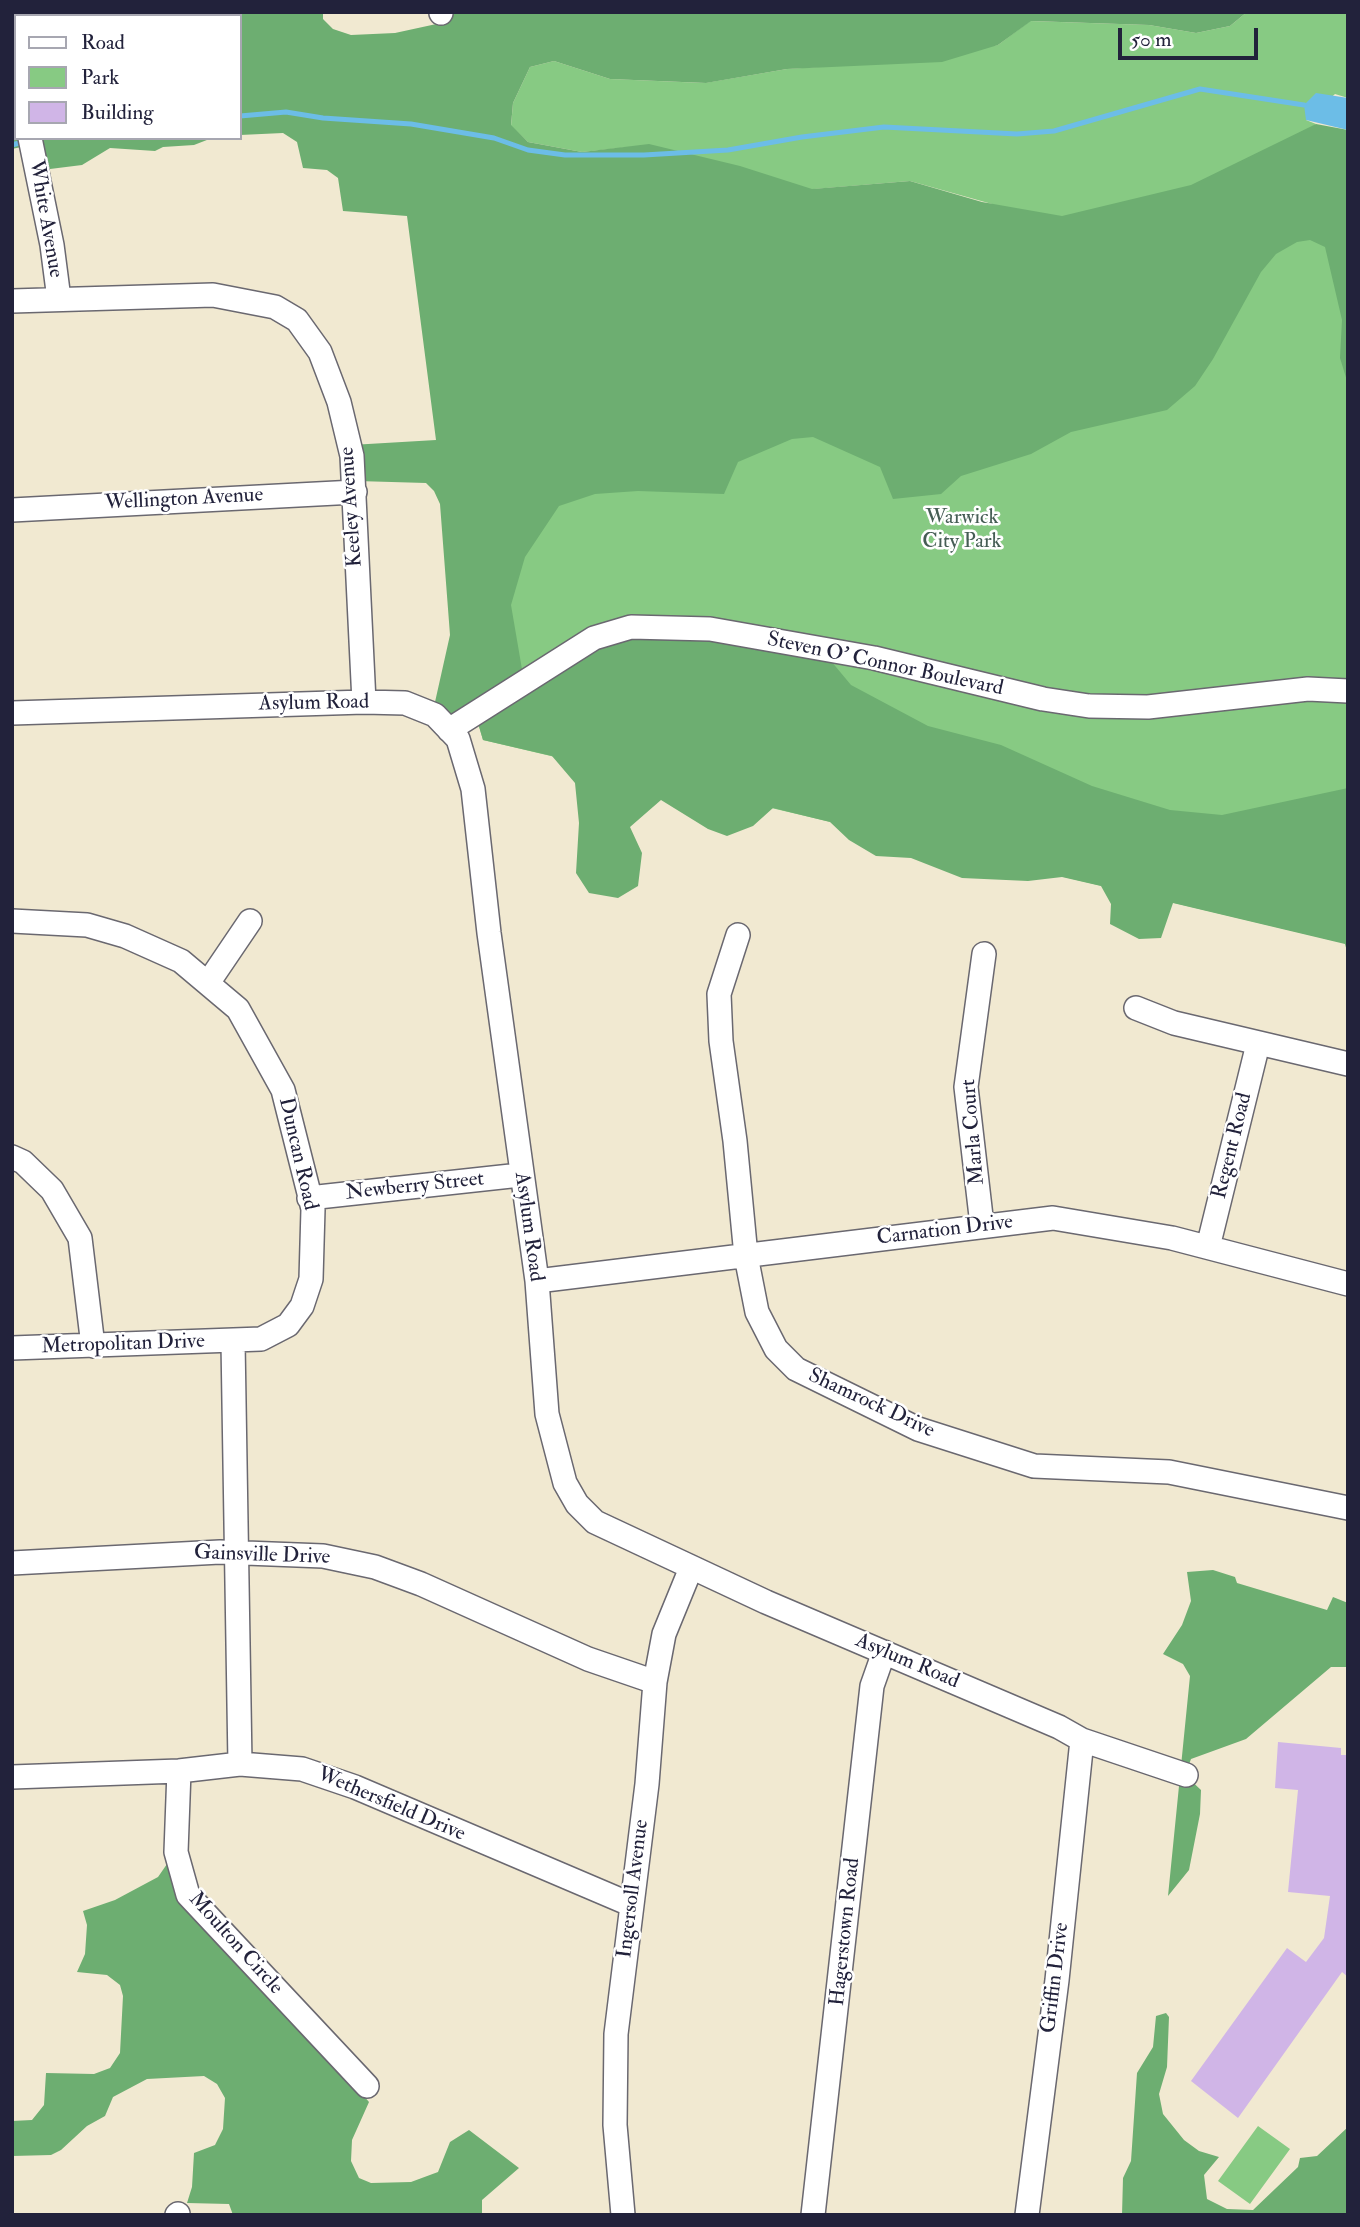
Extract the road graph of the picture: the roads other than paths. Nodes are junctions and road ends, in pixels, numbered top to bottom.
1 (30, 140) edge
2 (59, 299) junction
3 (12, 301) edge
4 (355, 492) junction
5 (12, 510) edge
6 (1348, 691) edge
7 (364, 702) junction
8 (12, 713) edge
9 (449, 730) junction
10 (12, 921) edge
11 (250, 921) dead end
12 (738, 935) dead end
13 (984, 954) dead end
14 (208, 983) junction
15 (1136, 1008) dead end
16 (1258, 1044) junction
17 (1348, 1064) edge
18 (12, 1157) edge
19 (520, 1175) junction
20 (309, 1198) junction
21 (982, 1226) junction
22 (1208, 1247) junction
23 (746, 1256) junction
24 (537, 1281) junction
25 (1348, 1284) edge
26 (233, 1342) junction
27 (93, 1346) junction
28 (12, 1348) edge
29 (1348, 1508) edge
30 (235, 1551) junction
31 (12, 1563) edge
32 (691, 1568) junction
33 (884, 1652) junction
34 (655, 1682) junction
35 (1082, 1740) junction
36 (240, 1764) junction
37 (180, 1771) junction
38 (1186, 1775) dead end
39 (12, 1776) edge
40 (632, 1905) junction
41 (367, 2086) dead end
42 (623, 2215) edge
43 (813, 2215) edge
44 (1027, 2215) edge

1 - 2 street, White Avenue
2 - 3 street, Keeley Avenue
2 - 4 street, Keeley Avenue
4 - 5 street, Wellington Avenue
4 - 7 street, Keeley Avenue
6 - 9 street, Steven O' Connor Boulevard
7 - 8 street, Asylum Road
7 - 9 street, Asylum Road
9 - 19 street, Asylum Road
10 - 14 street, Duncan Road
11 - 14 street
12 - 23 street, Shamrock Drive
13 - 21 street, Marla Court
14 - 20 street, Duncan Road
15 - 16 street
16 - 17 street
16 - 22 street, Regent Road
18 - 27 street
19 - 20 street, Newberry Street
19 - 24 street, Asylum Road
20 - 26 street, Duncan Road
21 - 22 street, Carnation Drive
21 - 23 street, Carnation Drive
22 - 25 street, Carnation Drive
23 - 24 street, Carnation Drive
23 - 29 street, Shamrock Drive
24 - 32 street, Asylum Road
26 - 27 street, Metropolitan Drive
26 - 30 street
27 - 28 street, Metropolitan Drive
30 - 31 street, Gainsville Drive
30 - 34 street, Gainsville Drive
30 - 36 street
32 - 33 street, Asylum Road
32 - 34 street, Ingersoll Avenue
33 - 35 street, Asylum Road
33 - 43 street, Hagerstown Road
34 - 40 street, Ingersoll Avenue
35 - 38 street, Asylum Road
35 - 44 street, Griffin Drive
36 - 37 street, Wethersfield Drive
36 - 40 street, Wethersfield Drive
37 - 39 street, Wethersfield Drive
37 - 41 street, Moulton Circle
40 - 42 street, Ingersoll Avenue

